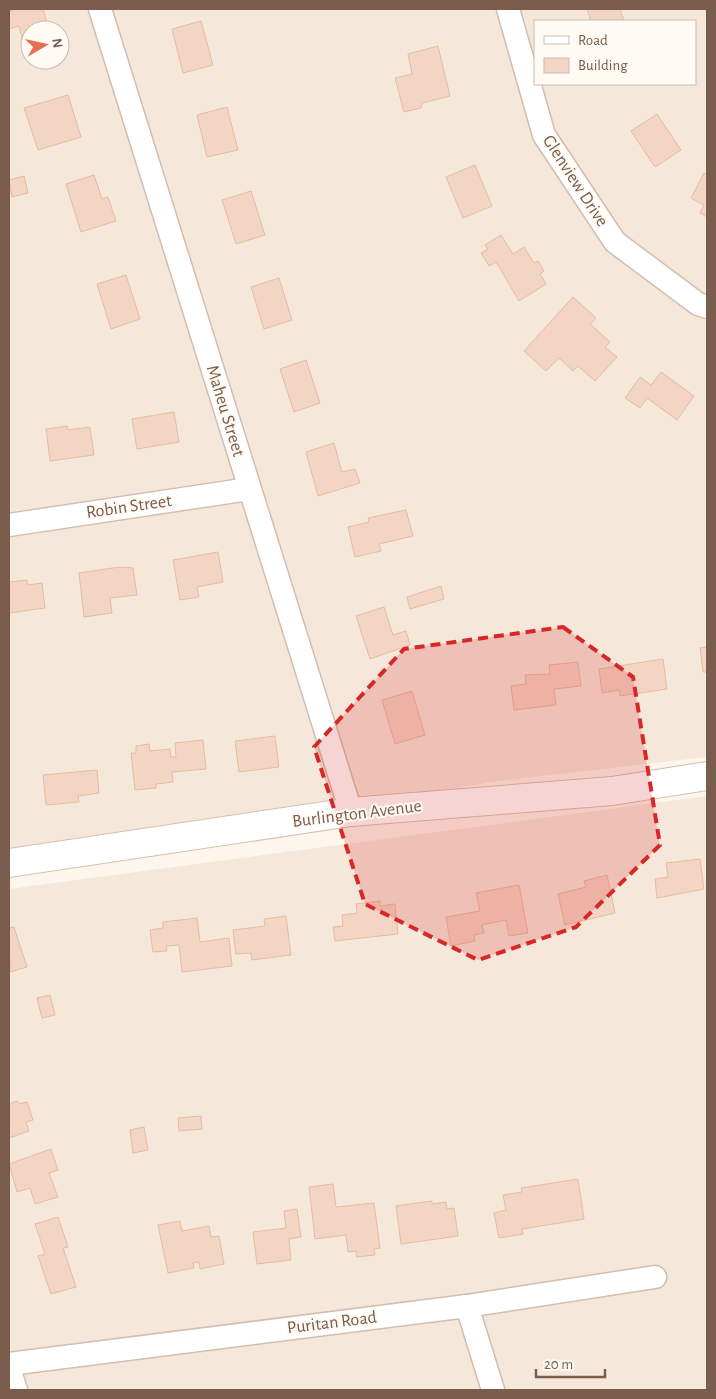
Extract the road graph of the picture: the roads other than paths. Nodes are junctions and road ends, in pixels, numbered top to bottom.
1 (100, 9) edge
2 (508, 9) edge
3 (707, 307) edge
4 (249, 489) junction
5 (9, 525) edge
6 (707, 776) edge
7 (351, 812) junction
8 (9, 863) edge
9 (655, 1277) dead end
10 (467, 1306) junction
11 (9, 1364) edge
12 (9, 1368) edge
13 (16, 1390) edge
14 (493, 1390) edge

1 - 4 street, Maheu Street
2 - 3 street, Glenview Drive
4 - 5 street, Robin Street
4 - 7 street, Maheu Street
6 - 7 main road, Burlington Avenue
7 - 8 main road, Burlington Avenue
9 - 10 street, Puritan Road
10 - 11 street, Puritan Road
10 - 14 street
12 - 13 street

